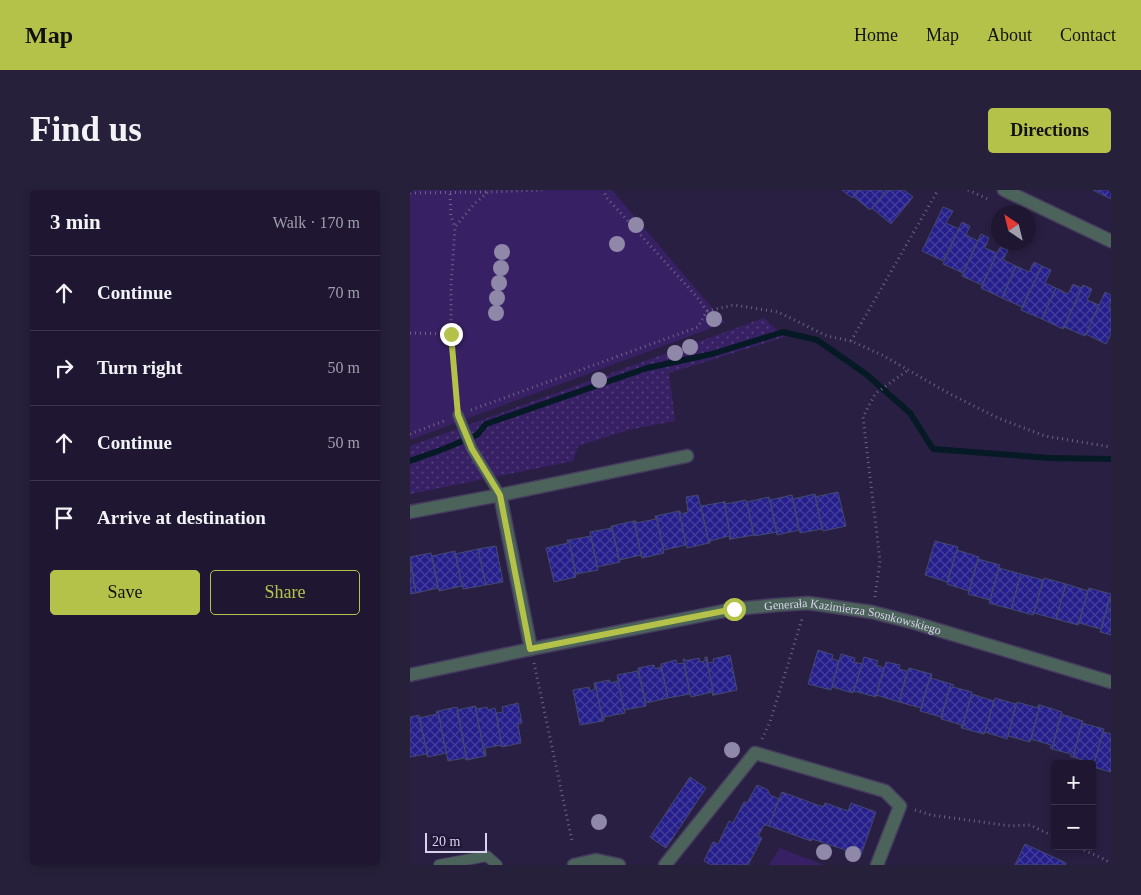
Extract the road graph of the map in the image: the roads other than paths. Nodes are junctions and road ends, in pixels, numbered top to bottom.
1 (1004, 190) edge
2 (1111, 241) edge
3 (458, 415) road end
4 (687, 456) dead end
5 (500, 495) junction
6 (410, 512) edge
7 (530, 649) junction
8 (410, 675) edge
9 (1111, 682) edge
10 (439, 865) edge
11 (497, 865) edge
12 (574, 865) edge
13 (619, 865) edge
14 (665, 865) edge
15 (877, 865) edge

1 - 2 street
3 - 5 lane
4 - 5 street
5 - 6 street
5 - 7 street
7 - 8 street, Generała Kazimierza Sosnkowskiego
7 - 9 street, Generała Kazimierza Sosnkowskiego
10 - 11 lane
12 - 13 street
14 - 15 street

